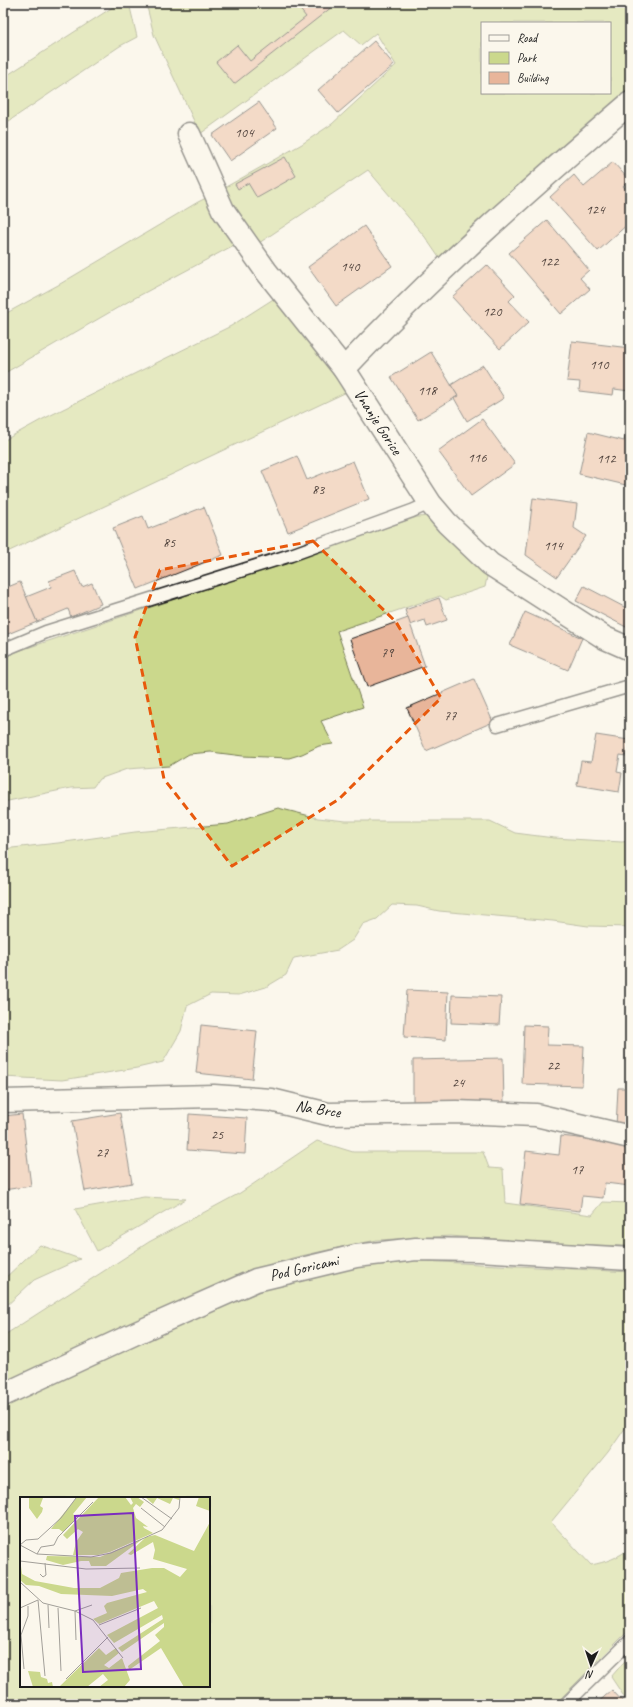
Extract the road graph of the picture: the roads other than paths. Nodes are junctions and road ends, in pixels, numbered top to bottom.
1 (630, 103) edge
2 (189, 134) dead end
3 (344, 369) junction
4 (430, 503) junction
5 (630, 649) edge
6 (3, 650) edge
7 (630, 686) edge
8 (497, 725) dead end
9 (3, 1101) edge
10 (630, 1137) edge
11 (630, 1260) edge
12 (3, 1396) edge
13 (630, 1641) edge
14 (566, 1704) edge

1 - 3 street
2 - 3 street, Vnanje Gorice
3 - 4 street, Vnanje Gorice
4 - 5 street, Vnanje Gorice
4 - 6 lane
7 - 8 lane
9 - 10 street, Na Brce
11 - 12 street, Pod Goricami
13 - 14 lane

